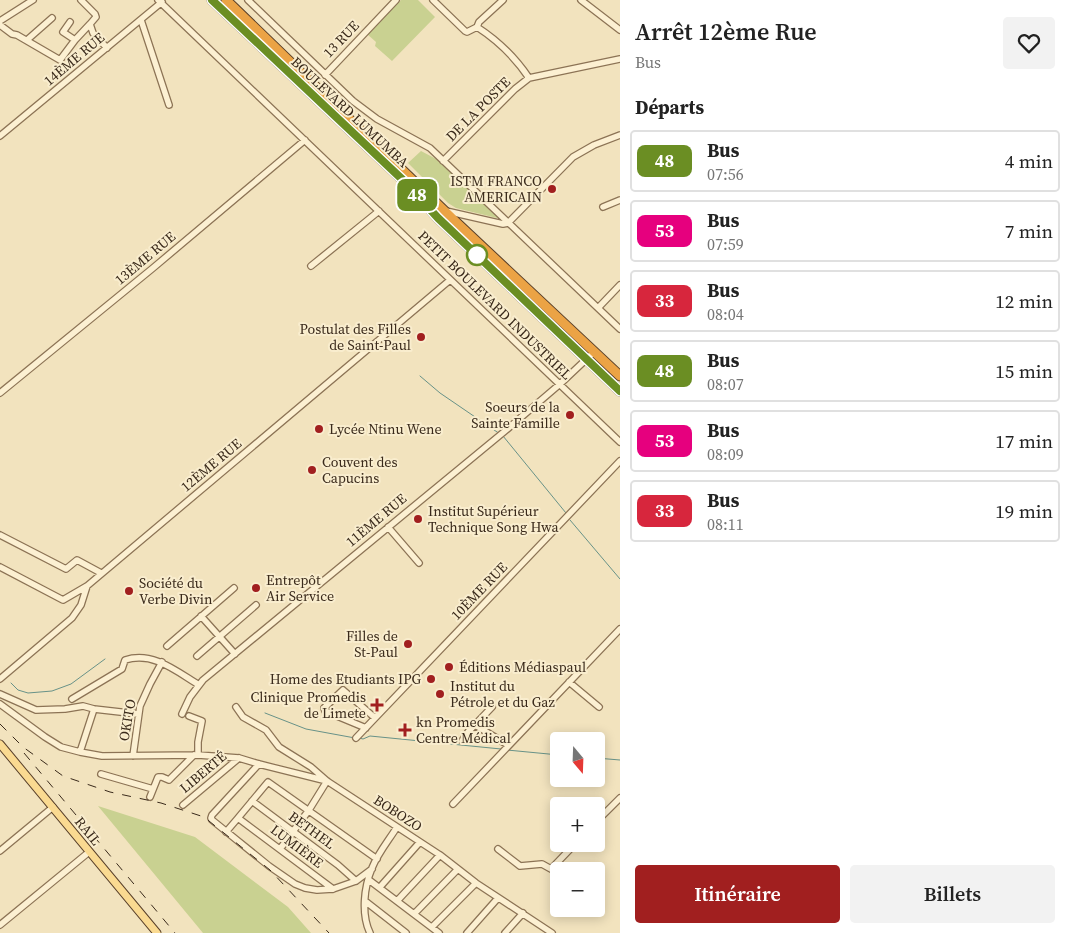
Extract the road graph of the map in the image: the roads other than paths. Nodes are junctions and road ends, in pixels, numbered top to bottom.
1 (33, 0) edge
2 (212, 0) edge
3 (226, 0) edge
4 (248, 0) edge
5 (396, 0) edge
6 (433, 0) edge
7 (503, 0) edge
8 (581, 0) edge
9 (82, 1) edge
10 (161, 1) edge
11 (52, 18) dead end
12 (141, 20) junction
13 (70, 22) dead end
14 (0, 23) edge
15 (90, 24) junction
16 (477, 27) junction
17 (620, 30) edge
18 (27, 40) junction
19 (75, 40) junction
20 (107, 48) junction
21 (620, 59) edge
22 (325, 74) junction
23 (529, 78) junction
24 (169, 105) dead end
25 (620, 135) edge
26 (0, 136) edge
27 (305, 140) junction
28 (443, 162) junction
29 (620, 200) edge
30 (603, 207) dead end
31 (379, 210) junction
32 (446, 211) junction
33 (508, 223) junction
34 (311, 266) dead end
35 (450, 280) junction
36 (620, 285) edge
37 (598, 308) junction
38 (620, 329) edge
39 (594, 352) junction
40 (587, 360) junction
41 (620, 376) edge
42 (560, 384) junction
43 (620, 391) edge
44 (0, 393) edge
45 (620, 442) edge
46 (620, 460) edge
47 (388, 527) junction
48 (0, 535) edge
49 (419, 563) dead end
50 (0, 567) edge
51 (101, 573) junction
52 (87, 586) junction
53 (234, 588) dead end
54 (256, 605) dead end
55 (202, 616) junction
56 (620, 629) edge
57 (220, 637) junction
58 (167, 646) dead end
59 (235, 654) junction
60 (197, 656) dead end
61 (162, 662) junction
62 (0, 679) edge
63 (570, 682) junction
64 (199, 685) junction
65 (0, 694) edge
66 (72, 698) dead end
67 (0, 704) edge
68 (236, 707) dead end
69 (492, 707) dead end
70 (599, 707) dead end
71 (94, 709) junction
72 (138, 714) junction
73 (182, 714) dead end
74 (189, 716) dead end
75 (375, 718) junction
76 (475, 725) junction
77 (366, 728) junction
78 (356, 738) dead end
79 (462, 740) dead end
80 (0, 745) edge
81 (508, 746) junction
82 (80, 752) junction
83 (196, 755) junction
84 (134, 756) junction
85 (239, 758) junction
86 (259, 764) junction
87 (101, 774) dead end
88 (327, 781) junction
89 (153, 789) junction
90 (150, 797) dead end
91 (620, 798) edge
92 (252, 801) junction
93 (453, 804) dead end
94 (183, 805) dead end
95 (53, 807) junction
96 (309, 810) junction
97 (605, 813) edge
98 (238, 818) junction
99 (397, 827) junction
100 (293, 831) junction
101 (226, 832) junction
102 (420, 842) junction
103 (280, 849) junction
104 (498, 850) dead end
105 (0, 851) edge
106 (89, 852) junction
107 (568, 852) edge
108 (440, 855) junction
109 (377, 859) junction
110 (372, 869) junction
111 (458, 869) junction
112 (369, 880) junction
113 (356, 881) junction
114 (476, 883) junction
115 (380, 887) junction
116 (333, 888) junction
117 (498, 898) junction
118 (365, 901) junction
119 (397, 901) junction
120 (523, 913) junction
121 (414, 914) junction
122 (0, 925) edge
123 (432, 927) junction
124 (548, 932) edge
125 (157, 933) edge
126 (370, 933) edge
127 (406, 933) edge
128 (439, 933) edge
129 (467, 933) edge
130 (505, 933) edge

1 - 14 street
2 - 40 highway, BOULEVARD LUMUMBA
3 - 32 highway, BOULEVARD LUMUMBA
4 - 22 street
5 - 22 street, 13 RUE
6 - 16 street
7 - 16 street
8 - 17 street
9 - 15 street
10 - 12 street, 14ÈME RUE
10 - 27 street, PETIT BOULEVARD INDUSTRIEL
11 - 18 street
12 - 20 street, 14ÈME RUE
12 - 24 street
13 - 19 street
14 - 18 street
15 - 19 street
15 - 20 street
16 - 23 street
18 - 19 street
20 - 26 street, 14ÈME RUE
21 - 23 street, DE LA POSTE
22 - 28 street
23 - 28 street, DE LA POSTE
25 - 33 street
27 - 31 street, PETIT BOULEVARD INDUSTRIEL
27 - 44 street, 13ÈME RUE
28 - 33 street
29 - 30 street
31 - 34 street
31 - 35 street, PETIT BOULEVARD INDUSTRIEL
32 - 33 street
32 - 39 highway, BOULEVARD LUMUMBA
33 - 37 street
35 - 42 street, PETIT BOULEVARD INDUSTRIEL
35 - 51 street, 12ÈME RUE
36 - 37 street
37 - 38 street
39 - 40 street, 11ÈME RUE
39 - 41 highway, BOULEVARD LUMUMBA
40 - 42 street, 11ÈME RUE
40 - 43 highway, BOULEVARD LUMUMBA
42 - 45 street, PETIT BOULEVARD INDUSTRIEL
42 - 47 street, 11ÈME RUE
46 - 75 street, 10ÈME RUE
47 - 49 street
47 - 59 street, 11ÈME RUE
48 - 51 street
50 - 52 street
51 - 52 street, 12ÈME RUE
52 - 62 street, 12ÈME RUE
53 - 55 street
54 - 57 street
55 - 57 street
55 - 58 street
56 - 63 street
57 - 59 street
57 - 60 street
59 - 64 street, 11ÈME RUE
61 - 64 street
61 - 66 street
61 - 72 street, OKITO
63 - 70 street
63 - 81 street
64 - 73 street, 11ÈME RUE
65 - 71 street
67 - 82 street
68 - 88 street, BOBOZO
69 - 76 street
71 - 72 street
71 - 82 street
72 - 84 street, OKITO
74 - 83 street
75 - 77 street, 10ÈME RUE
75 - 77 street
76 - 79 street
76 - 81 street
77 - 78 street, 10ÈME RUE
80 - 95 main road, RAIL
81 - 93 street
82 - 84 street
83 - 84 street
83 - 85 street
83 - 89 street
85 - 86 street
85 - 94 street, LIBERTÉ
86 - 88 street
86 - 101 street
87 - 89 street
88 - 96 street
88 - 99 street, BOBOZO
89 - 90 street
91 - 97 street
92 - 96 street
92 - 98 street
92 - 100 street, BETHEL
95 - 105 street
95 - 106 main road, RAIL
96 - 100 street
96 - 109 street
98 - 101 street
98 - 103 street, LUMIÈRE
99 - 102 street, BOBOZO
99 - 109 street
100 - 103 street
100 - 113 street, BETHEL
101 - 116 street
102 - 108 street, BOBOZO
102 - 115 street
103 - 116 street, LUMIÈRE
104 - 107 street
106 - 122 street
106 - 125 main road, RAIL
108 - 111 street, BOBOZO
108 - 119 street
109 - 110 street
110 - 112 street
110 - 113 street
111 - 114 street, BOBOZO
111 - 121 street
112 - 115 street
112 - 118 street
113 - 116 street
114 - 117 street, BOBOZO
114 - 123 street
115 - 119 street
117 - 120 street, BOBOZO
117 - 129 street
118 - 126 street
118 - 127 street
119 - 121 street
120 - 124 street, BOBOZO
120 - 130 street
121 - 123 street
123 - 128 street

